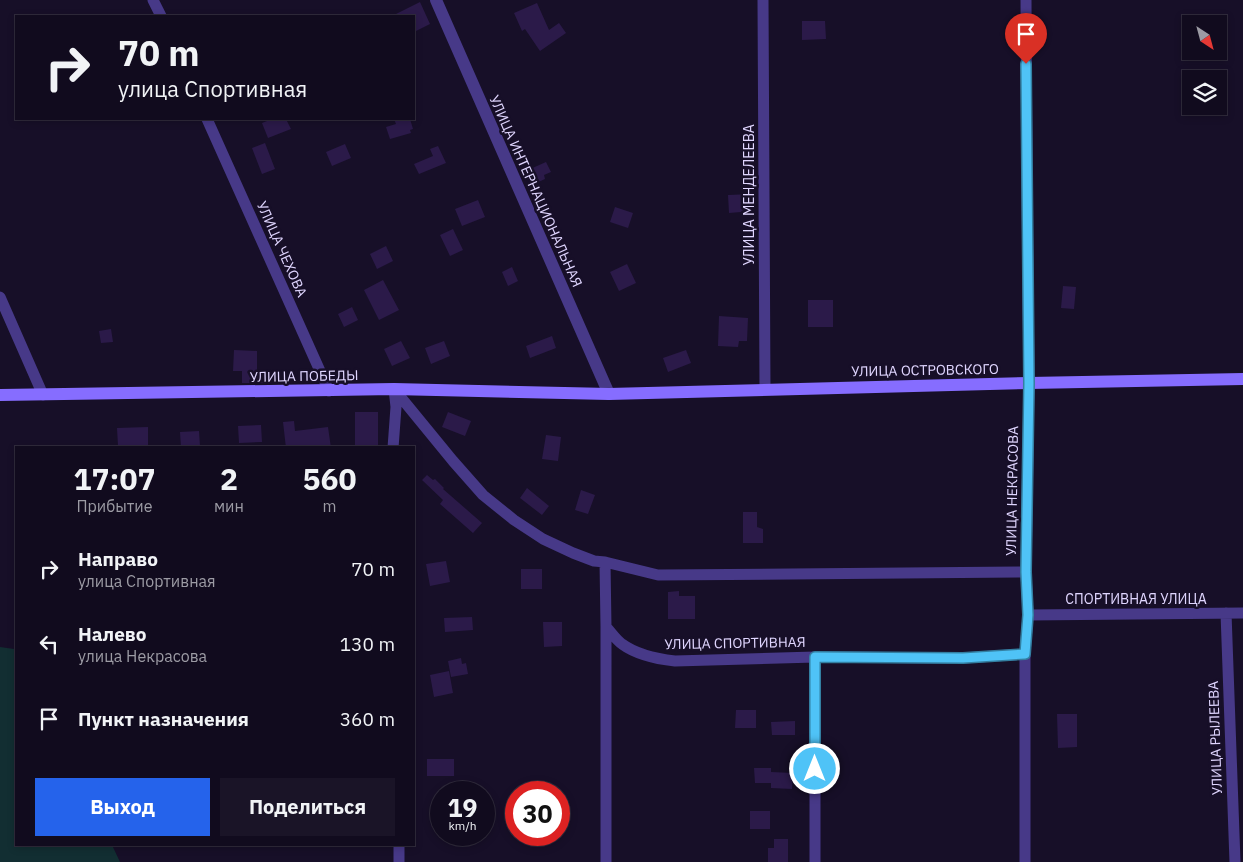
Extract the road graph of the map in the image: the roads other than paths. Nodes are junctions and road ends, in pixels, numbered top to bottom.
1 (153, 0) edge
2 (436, 0) edge
3 (763, 0) edge
4 (1026, 0) edge
5 (160, 15) edge
6 (207, 120) edge
7 (0, 297) edge
8 (1243, 379) edge
9 (1029, 383) junction
10 (765, 389) junction
11 (394, 390) junction
12 (329, 391) junction
13 (608, 394) junction
14 (0, 395) edge
15 (43, 395) junction
16 (393, 446) edge
17 (605, 562) junction
18 (1026, 572) junction
19 (1226, 613) junction
20 (1243, 613) edge
21 (1028, 615) junction
22 (606, 627) junction
23 (1025, 654) junction
24 (815, 657) junction
25 (399, 846) edge
26 (399, 862) edge
27 (606, 862) edge
28 (815, 862) edge
29 (1024, 862) edge
30 (1235, 862) edge

1 - 5 street
2 - 13 street, УЛИЦА ИНТЕРНАЦИОНАЛЬНАЯ
3 - 10 street, УЛИЦА МЕНДЕЛЕЕВА
4 - 9 street, УЛИЦА НЕКРАСОВА
6 - 12 street, УЛИЦА ЧЕХОВА
7 - 15 street
8 - 9 main road, УЛИЦА ОСТРОВСКОГО
9 - 10 main road, УЛИЦА ОСТРОВСКОГО
9 - 18 street, УЛИЦА НЕКРАСОВА
10 - 13 main road, УЛИЦА ОСТРОВСКОГО
11 - 12 main road, УЛИЦА ПОБЕДЫ
11 - 13 main road, УЛИЦА ПОБЕДЫ
11 - 16 street
11 - 17 street
12 - 15 main road, УЛИЦА ПОБЕДЫ
14 - 15 main road, УЛИЦА ПОБЕДЫ
17 - 18 street
17 - 22 street
18 - 21 street, УЛИЦА НЕКРАСОВА
19 - 20 street, СПОРТИВНАЯ УЛИЦА
19 - 21 street, СПОРТИВНАЯ УЛИЦА
19 - 30 street, УЛИЦА РЫЛЕЕВА
21 - 23 street, УЛИЦА НЕКРАСОВА
22 - 24 street, УЛИЦА СПОРТИВНАЯ
22 - 27 street
23 - 24 street, УЛИЦА СПОРТИВНАЯ
23 - 29 street, УЛИЦА НЕКРАСОВА
24 - 28 street
25 - 26 street

